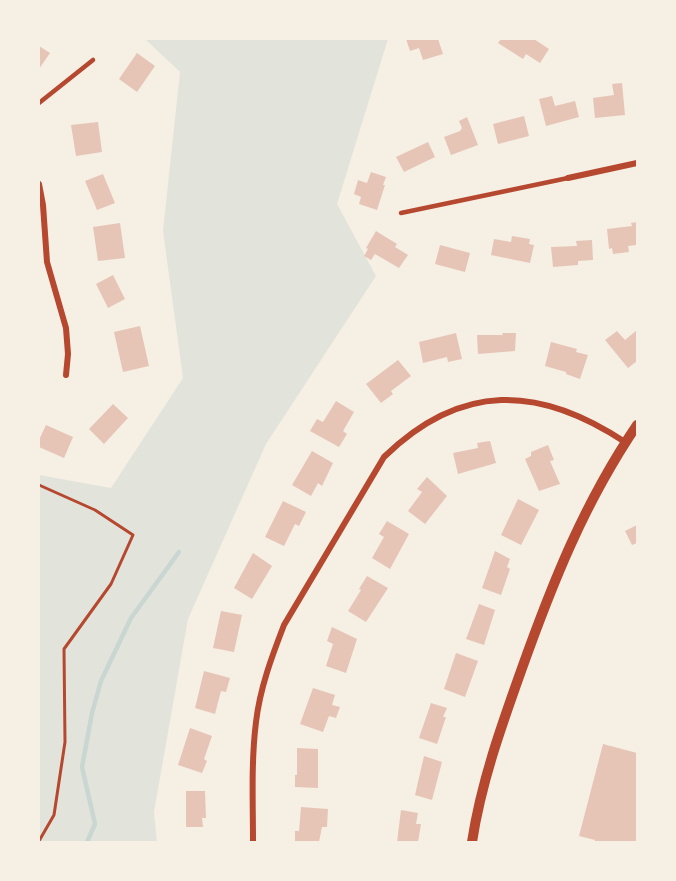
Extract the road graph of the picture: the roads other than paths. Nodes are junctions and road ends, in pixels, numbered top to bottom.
1 (93, 60) dead end
2 (39, 103) edge
3 (637, 163) edge
4 (568, 178) joint
5 (39, 184) edge
6 (401, 213) dead end
7 (66, 375) dead end
8 (637, 425) edge
9 (626, 442) junction
10 (253, 842) edge
11 (472, 842) edge

1 - 2 lane
3 - 4 street
4 - 6 lane
5 - 7 street
8 - 9 street
9 - 10 street
9 - 11 street

